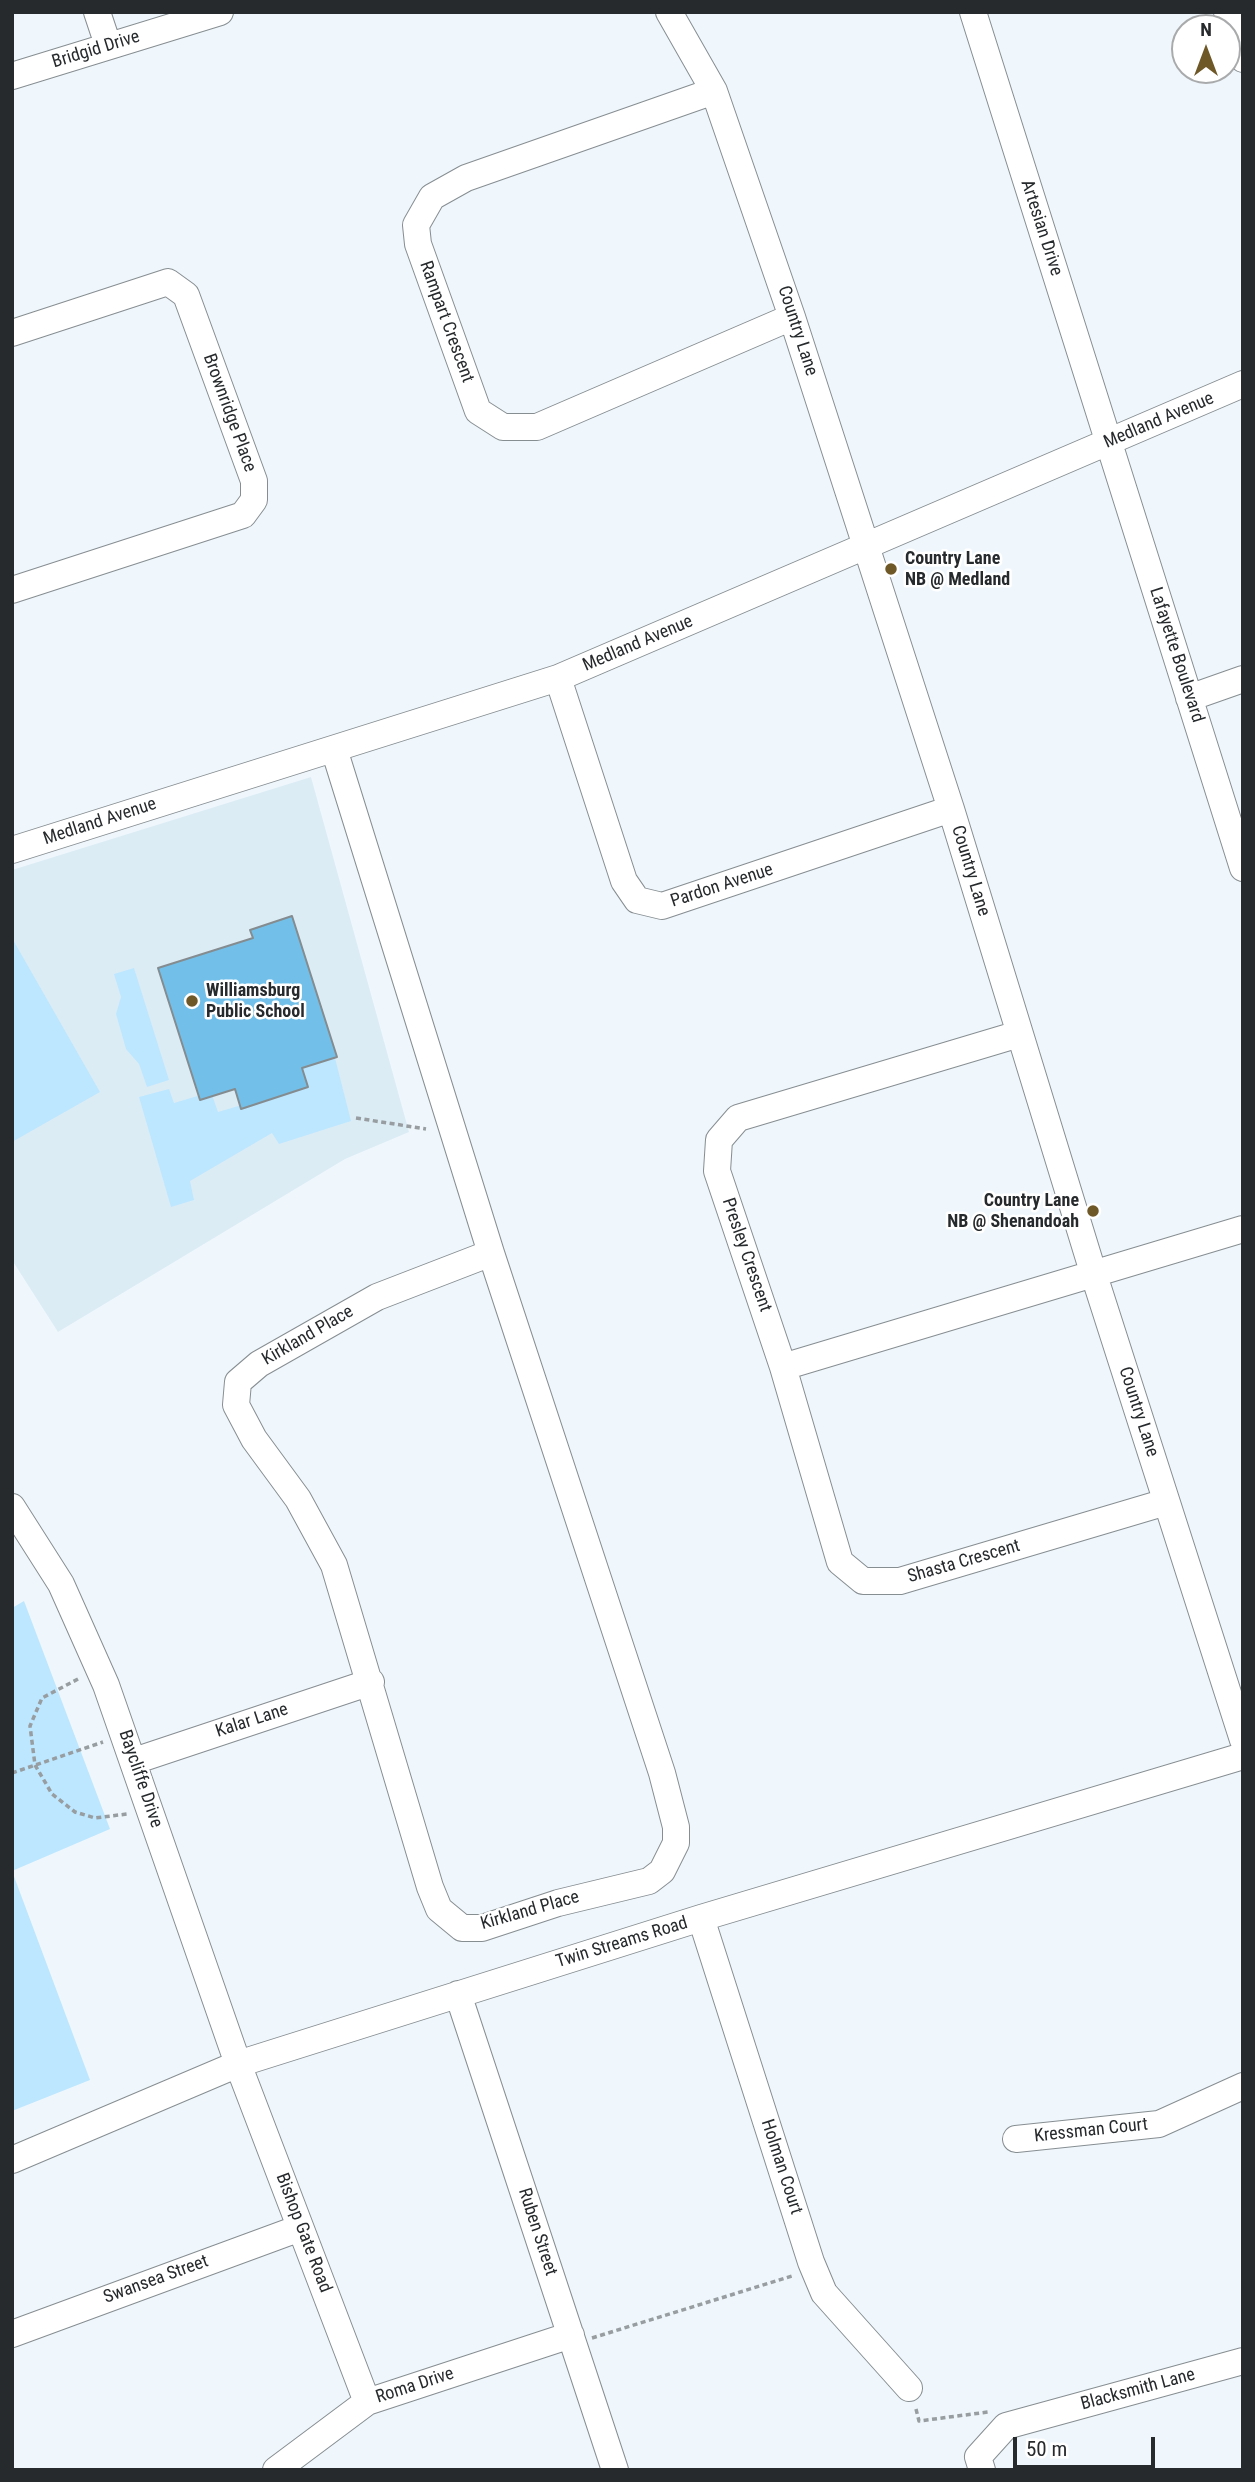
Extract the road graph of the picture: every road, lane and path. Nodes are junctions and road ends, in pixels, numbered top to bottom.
1 (97, 12) edge
2 (220, 12) edge
3 (669, 12) edge
4 (973, 12) edge
5 (1227, 12) edge
6 (108, 46) junction
7 (1243, 59) edge
8 (12, 76) edge
9 (714, 91) junction
10 (792, 317) junction
11 (12, 333) edge
12 (1243, 384) edge
13 (1109, 443) junction
14 (867, 547) junction
15 (12, 590) edge
16 (558, 678) junction
17 (1243, 679) edge
18 (1189, 698) junction
19 (334, 749) junction
20 (951, 808) junction
21 (12, 850) edge
22 (1243, 868) edge
23 (1019, 1034) junction
24 (356, 1118) dead end
25 (426, 1129) dead end
26 (1243, 1229) edge
27 (491, 1253) junction
28 (1093, 1272) junction
29 (783, 1367) junction
30 (1166, 1502) junction
31 (12, 1507) edge
32 (99, 1669) junction
33 (371, 1682) junction
34 (124, 1734) junction
35 (1243, 1740) edge
36 (1243, 1756) edge
37 (134, 1761) junction
38 (35, 1765) junction
39 (12, 1773) edge
40 (151, 1811) junction
41 (701, 1918) junction
42 (458, 1994) junction
43 (238, 2064) junction
44 (1243, 2086) edge
45 (1016, 2139) dead end
46 (12, 2160) edge
47 (300, 2228) junction
48 (814, 2270) junction
49 (12, 2334) edge
50 (571, 2335) junction
51 (1243, 2361) edge
52 (909, 2388) joint
53 (367, 2402) junction
54 (1006, 2426) junction
55 (276, 2470) edge
56 (615, 2470) edge
57 (982, 2470) edge

1 - 6 street
2 - 6 street, Bridgid Drive
3 - 9 street, Country Lane
4 - 13 street, Artesian Drive
5 - 7 street
6 - 8 street, Bridgid Drive
9 - 10 street, Country Lane
9 - 10 street, Rampart Crescent
10 - 14 street, Country Lane
11 - 15 street, Brownridge Place
12 - 13 street, Medland Avenue
13 - 14 street, Medland Avenue
13 - 18 street, Lafayette Boulevard
14 - 16 street, Medland Avenue
14 - 20 street, Country Lane
16 - 19 street, Medland Avenue
16 - 20 street, Pardon Avenue
17 - 18 street
18 - 22 street, Lafayette Boulevard
19 - 21 street, Medland Avenue
19 - 27 street, Kirkland Place
20 - 23 street, Country Lane
23 - 28 street, Country Lane
23 - 29 street, Presley Crescent
24 - 25 path
26 - 28 street
27 - 33 street, Kirkland Place
27 - 33 street, Kirkland Place
28 - 29 street
28 - 30 street, Country Lane
29 - 30 street, Shasta Crescent
30 - 35 street, Country Lane
31 - 32 street, Baycliffe Drive
32 - 34 street, Baycliffe Drive
32 - 38 path
33 - 37 street, Kalar Lane
34 - 37 street, Baycliffe Drive
34 - 38 path
36 - 41 street, Twin Streams Road
37 - 40 street, Baycliffe Drive
38 - 39 path
38 - 40 path
40 - 43 street, Baycliffe Drive
41 - 42 street, Twin Streams Road
41 - 48 street, Holman Court
42 - 43 street, Twin Streams Road
42 - 50 street, Ruben Street
43 - 46 street, Twin Streams Road
43 - 47 street, Bishop Gate Road
44 - 45 street, Kressman Court
47 - 49 street, Swansea Street
47 - 53 street, Bishop Gate Road
48 - 50 path
48 - 52 street, Holman Court
50 - 53 street, Roma Drive
50 - 56 street, Ruben Street
51 - 54 street, Blacksmith Lane
52 - 54 path
53 - 55 street, Roma Drive
54 - 57 street

